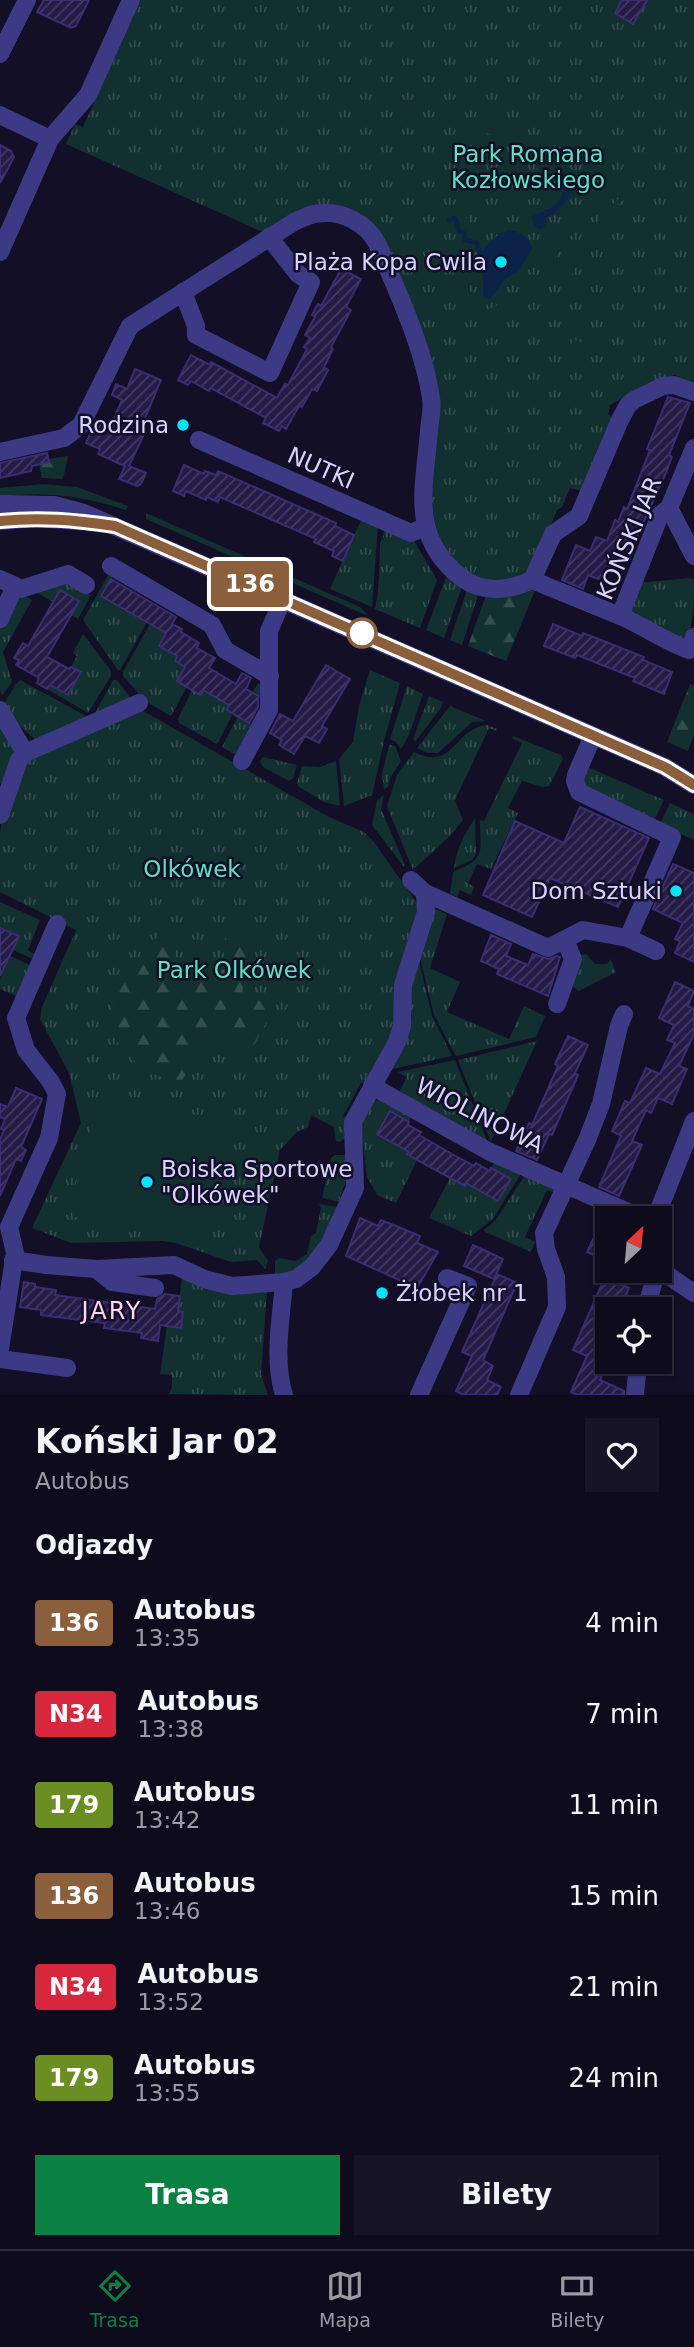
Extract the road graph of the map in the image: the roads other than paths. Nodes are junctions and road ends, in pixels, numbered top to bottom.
1 (27, 0) edge
2 (131, 0) edge
3 (0, 54) edge
4 (0, 115) edge
5 (50, 139) junction
6 (269, 237) junction
7 (0, 252) edge
8 (183, 292) junction
9 (694, 392) edge
10 (199, 440) dead end
11 (694, 448) edge
12 (0, 452) edge
13 (0, 504) edge
14 (669, 508) junction
15 (0, 521) edge
16 (115, 526) junction
17 (425, 527) junction
18 (694, 555) edge
19 (111, 566) dead end
20 (532, 580) junction
21 (7, 582) edge
22 (86, 585) dead end
23 (283, 599) junction
24 (620, 616) junction
25 (0, 618) edge
26 (691, 644) edge
27 (270, 676) junction
28 (139, 703) dead end
29 (0, 710) edge
30 (593, 736) junction
31 (25, 753) junction
32 (242, 761) dead end
33 (665, 767) junction
34 (694, 775) edge
35 (694, 785) edge
36 (0, 815) edge
37 (411, 880) dead end
38 (425, 893) junction
39 (57, 924) dead end
40 (628, 939) junction
41 (565, 940) junction
42 (656, 951) dead end
43 (557, 1004) dead end
44 (624, 1014) dead end
45 (372, 1086) junction
46 (694, 1121) edge
47 (566, 1185) junction
48 (614, 1206) edge
49 (660, 1206) edge
50 (4, 1227) edge
51 (9, 1254) edge
52 (96, 1269) junction
53 (447, 1278) dead end
54 (672, 1279) edge
55 (284, 1282) junction
56 (155, 1288) dead end
57 (694, 1293) edge
58 (0, 1349) edge
59 (0, 1359) edge
60 (67, 1368) dead end
61 (637, 1374) edge
62 (284, 1395) edge
63 (419, 1395) edge
64 (519, 1395) edge
65 (635, 1395) edge

1 - 3 street
2 - 5 street
4 - 5 street
5 - 7 street
6 - 8 street
6 - 8 street
6 - 17 street
8 - 12 street
9 - 20 street
10 - 17 street, NUTKI
11 - 14 street, KOŃSKI JAR
13 - 16 street
14 - 18 street
14 - 24 street, KOŃSKI JAR
15 - 16 street
16 - 23 street
17 - 20 street
19 - 27 street
20 - 24 street
21 - 22 street
21 - 25 street
23 - 27 street
23 - 30 street
24 - 26 street, KOŃSKI JAR
27 - 32 street
28 - 31 street
29 - 31 street
30 - 33 street
30 - 40 street
31 - 36 street
33 - 34 street
33 - 35 street
37 - 38 street
38 - 41 street
38 - 45 street
39 - 50 street
40 - 41 street
40 - 42 street
41 - 43 street
44 - 47 street
45 - 47 street, WIOLINOWA
45 - 55 street
46 - 49 street
47 - 48 street, WIOLINOWA
47 - 64 street
50 - 51 street
51 - 52 street
51 - 58 street
52 - 55 street
52 - 56 street
53 - 63 street
54 - 57 street
55 - 62 street
59 - 60 street
61 - 65 street

